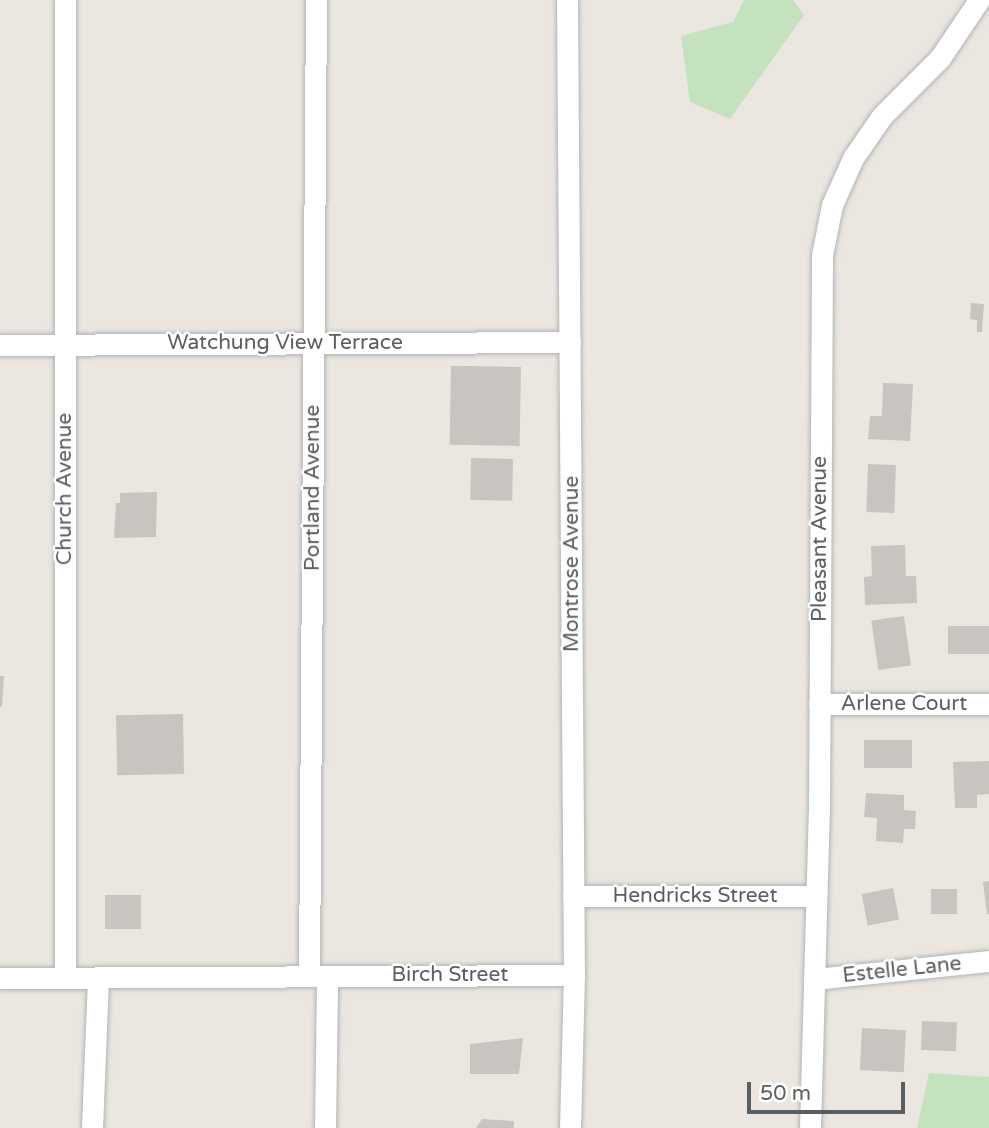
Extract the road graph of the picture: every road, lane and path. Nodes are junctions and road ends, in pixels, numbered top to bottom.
1 (65, 0) edge
2 (316, 0) edge
3 (567, 0) edge
4 (979, 0) edge
5 (570, 342) junction
6 (314, 343) junction
7 (65, 344) junction
8 (0, 345) edge
9 (819, 704) junction
10 (989, 704) edge
11 (573, 896) junction
12 (816, 896) junction
13 (989, 961) edge
14 (574, 975) junction
15 (318, 976) junction
16 (65, 977) junction
17 (98, 977) junction
18 (0, 978) edge
19 (814, 979) junction
20 (92, 1128) edge
21 (325, 1128) edge
22 (570, 1128) edge
23 (810, 1128) edge

1 - 7 street, Church Avenue
2 - 6 street, Portland Avenue
3 - 5 street, Montrose Avenue
4 - 9 street, Pleasant Avenue
5 - 6 street, Watchung View Terrace
5 - 11 street, Montrose Avenue
6 - 7 street, Watchung View Terrace
6 - 15 street, Portland Avenue
7 - 8 street, Watchung View Terrace
7 - 16 street, Church Avenue
9 - 10 street, Arlene Court
9 - 12 street, Pleasant Avenue
11 - 12 street, Hendricks Street
11 - 14 street, Montrose Avenue
12 - 19 street, Pleasant Avenue
13 - 19 street, Estelle Lane
14 - 15 street, Birch Street
14 - 22 street, Montrose Avenue
15 - 17 street, Birch Street
15 - 21 street, Portland Avenue
16 - 17 street, Birch Street
16 - 18 street
17 - 20 street
19 - 23 street, Pleasant Avenue

